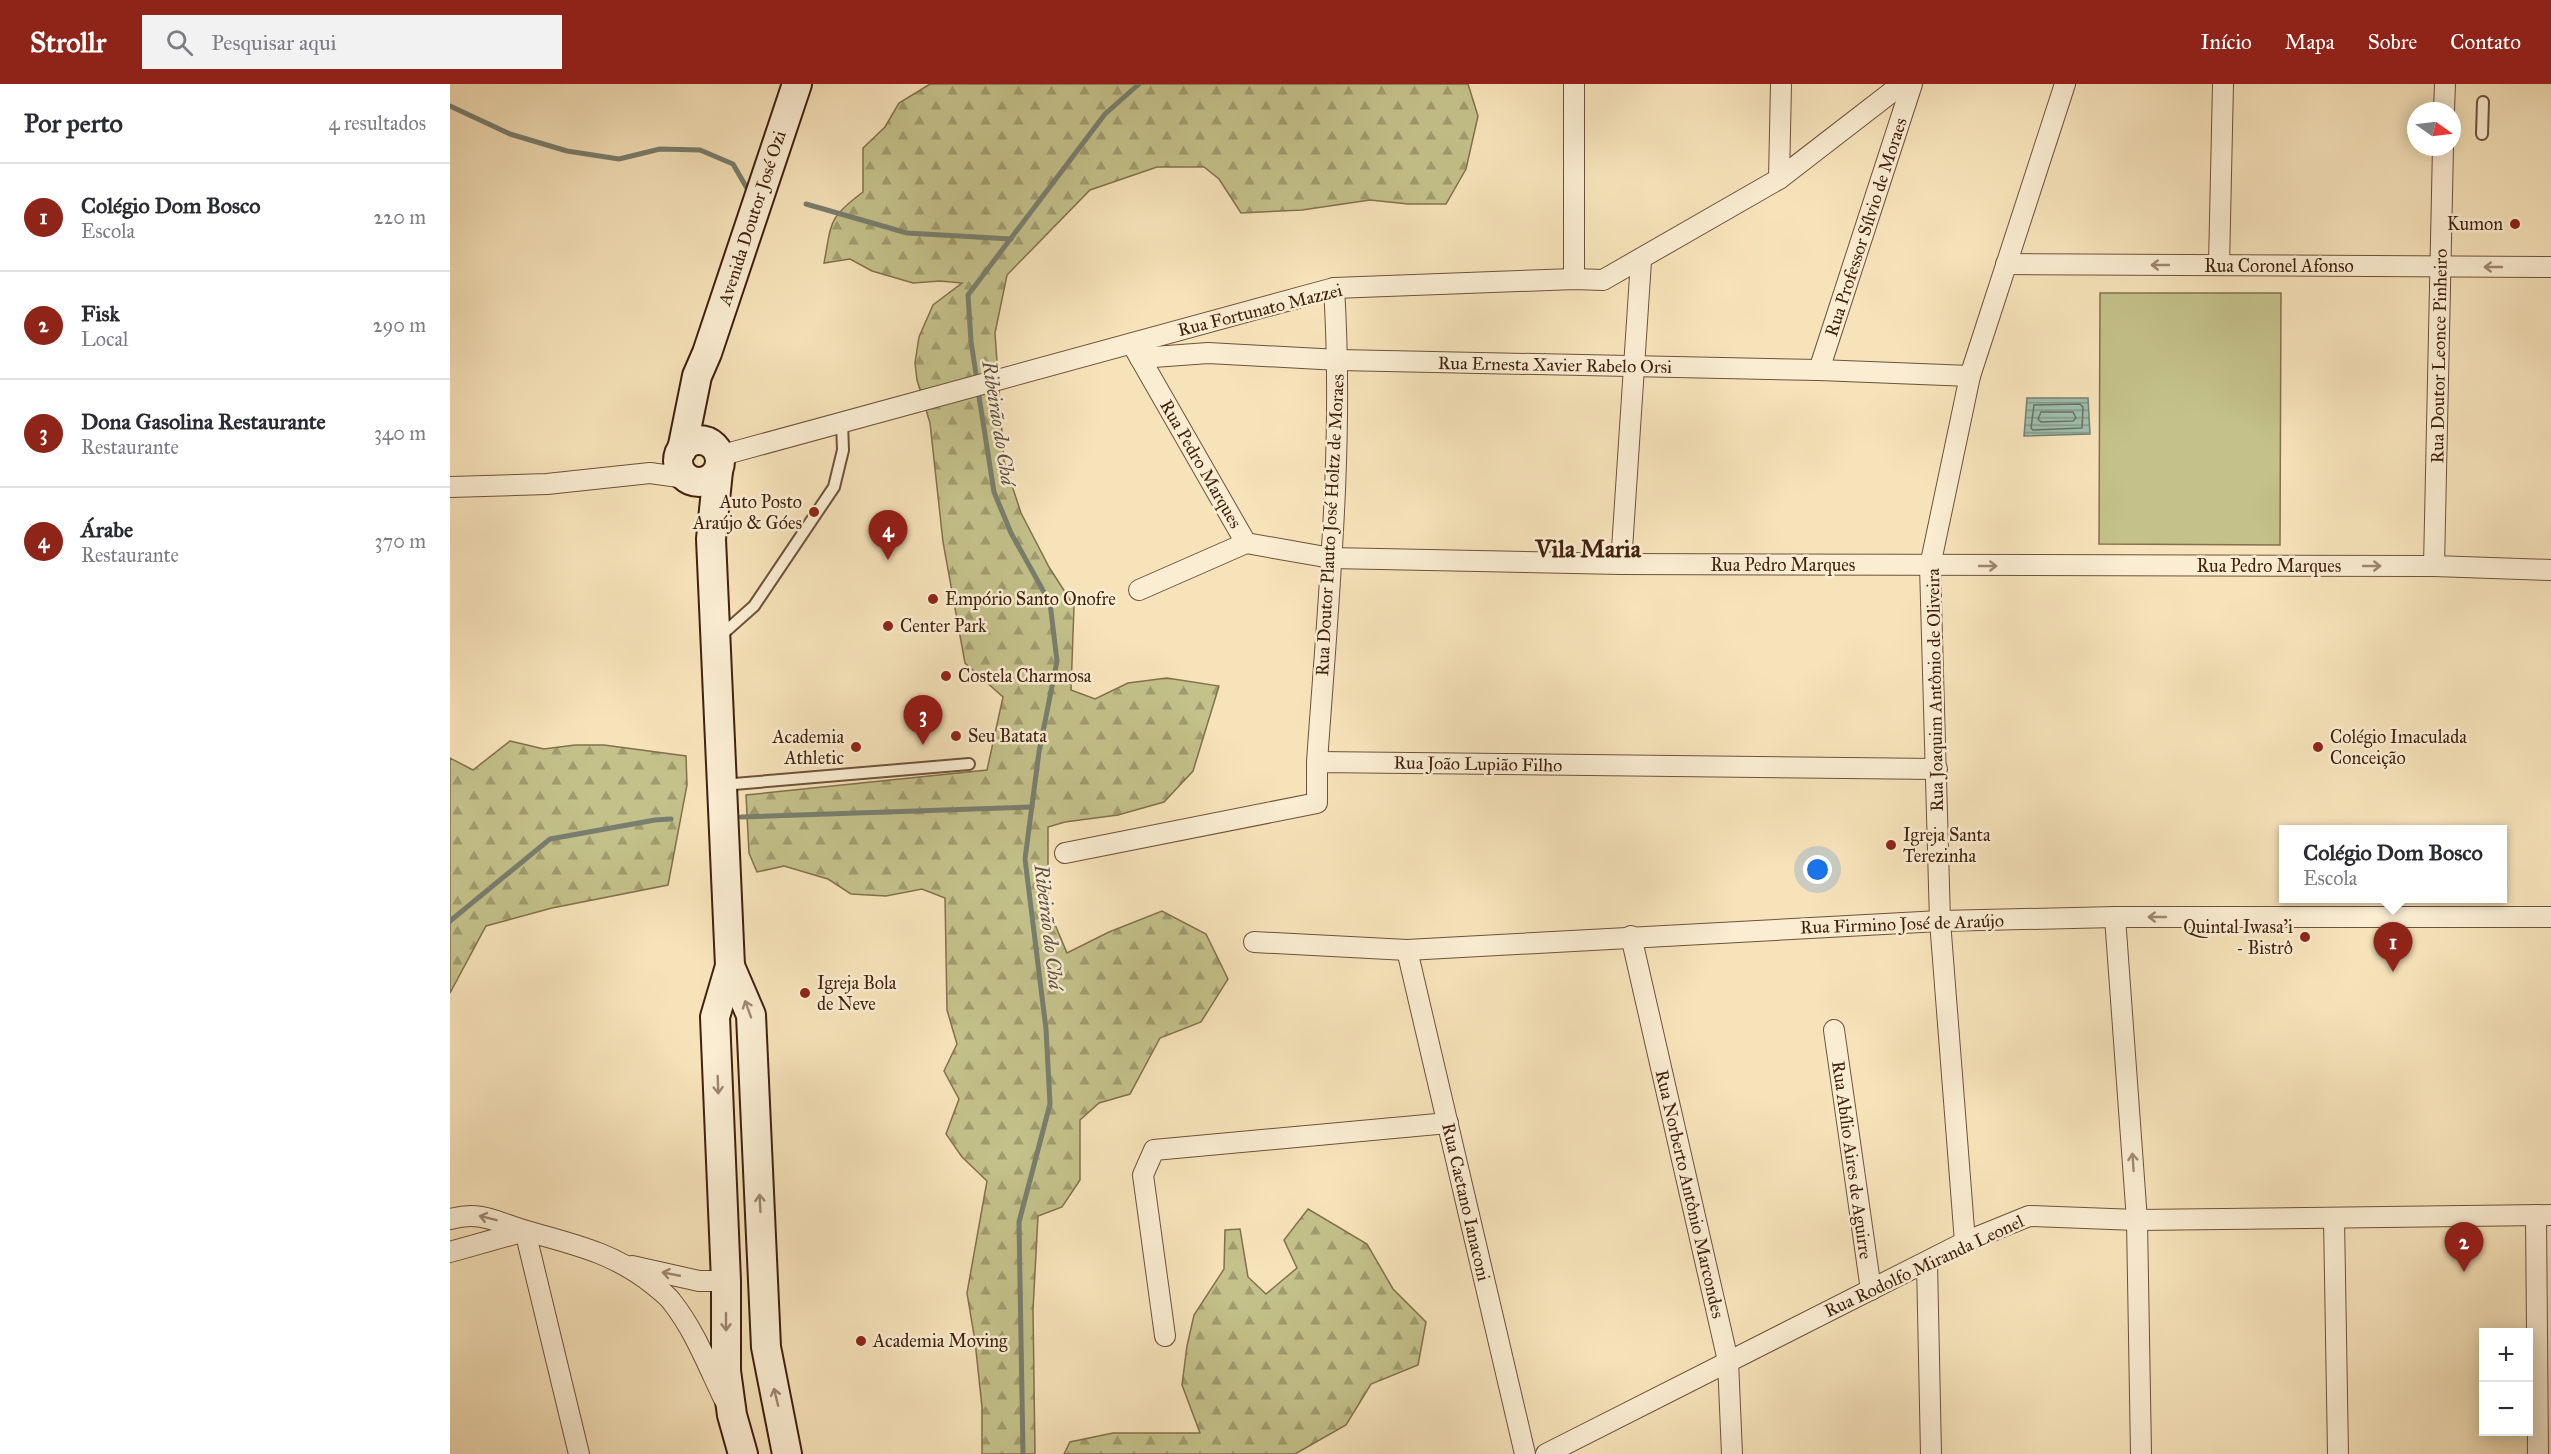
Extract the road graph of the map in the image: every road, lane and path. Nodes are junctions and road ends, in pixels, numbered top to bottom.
1 (796, 84) edge
2 (1574, 84) edge
3 (1781, 84) edge
4 (1902, 84) edge
5 (1912, 84) edge
6 (2065, 84) edge
7 (2223, 84) edge
8 (2445, 84) edge
9 (2444, 102) edge
10 (2483, 102) dead end
11 (2482, 134) dead end
12 (2443, 156) edge
13 (1779, 179) junction
14 (1641, 261) junction
15 (2007, 264) junction
16 (2219, 265) junction
17 (2441, 267) junction
18 (2551, 267) edge
19 (1574, 279) junction
20 (1334, 288) junction
21 (1136, 351) junction
22 (707, 352) junction
23 (1339, 360) junction
24 (1633, 366) junction
25 (1819, 370) junction
26 (1970, 376) junction
27 (842, 423) junction
28 (716, 457) junction
29 (685, 466) junction
30 (450, 487) edge
31 (711, 539) junction
32 (1246, 543) junction
33 (1331, 558) junction
34 (1621, 564) junction
35 (1930, 566) junction
36 (2434, 566) junction
37 (2551, 570) edge
38 (1139, 590) dead end
39 (716, 640) junction
40 (1317, 762) junction
41 (969, 764) dead end
42 (1936, 769) junction
43 (722, 785) junction
44 (1065, 853) dead end
45 (2115, 917) junction
46 (2551, 917) edge
47 (1940, 921) junction
48 (1631, 936) junction
49 (1254, 942) dead end
50 (1407, 950) junction
51 (730, 966) junction
52 (1834, 1030) dead end
53 (1448, 1123) junction
54 (2543, 1215) edge
55 (2334, 1218) junction
56 (450, 1219) edge
57 (2137, 1220) junction
58 (525, 1231) junction
59 (1965, 1242) junction
60 (450, 1252) edge
61 (1927, 1262) junction
62 (621, 1264) junction
63 (726, 1281) junction
64 (1871, 1290) junction
65 (1165, 1336) dead end
66 (1728, 1361) junction
67 (732, 1415) junction
68 (579, 1454) edge
69 (743, 1454) edge
70 (787, 1454) edge
71 (1525, 1454) edge
72 (1546, 1454) edge
73 (1732, 1454) edge
74 (1931, 1454) edge
75 (2141, 1454) edge
76 (2338, 1454) edge
77 (2538, 1454) edge

1 - 22 main road, Avenida Doutor José Ozi
2 - 19 street
3 - 13 street
4 - 13 street, Rua Fortunato Mazzei
5 - 25 street, Rua Professor Sílvio de Moraes
6 - 15 street, Rua Joaquim Antônio de Oliveira
7 - 16 street
8 - 9 street
10 - 11 lane
12 - 17 street, Rua Doutor Leonce Pinheiro
13 - 14 street, Rua Fortunato Mazzei
14 - 19 street, Rua Fortunato Mazzei
14 - 24 street
16 -> 15 street, Rua Coronel Afonso
15 - 26 street, Rua Joaquim Antônio de Oliveira
16 - 17 street, Rua Coronel Afonso
18 -> 17 street, Rua Coronel Afonso
17 - 36 street, Rua Doutor Leonce Pinheiro
19 - 20 street, Rua Fortunato Mazzei
20 - 21 street, Rua Fortunato Mazzei
20 - 23 street, Rua Doutor Plauto José Holtz de Moraes
21 - 23 street, Rua Ernesta Xavier Rabelo Orsi
21 - 27 street, Rua Fortunato Mazzei
21 - 32 street, Rua Pedro Marques
22 - 28 main road
22 - 29 main road
23 - 24 street, Rua Ernesta Xavier Rabelo Orsi
23 - 33 street, Rua Doutor Plauto José Holtz de Moraes
24 - 25 street, Rua Ernesta Xavier Rabelo Orsi
24 - 34 street
25 - 26 street, Rua Ernesta Xavier Rabelo Orsi
26 - 35 street, Rua Joaquim Antônio de Oliveira
27 - 28 street, Rua Fortunato Mazzei
27 - 39 lane
28 - 29 main road
28 - 29 main road
28 - 31 main road
29 - 30 street
29 - 31 main road
31 - 39 main road
32 - 33 street, Rua Pedro Marques
32 - 38 street
33 - 34 street, Rua Pedro Marques
33 - 40 street, Rua Doutor Plauto José Holtz de Moraes
34 - 35 street, Rua Pedro Marques
35 -> 36 street, Rua Pedro Marques
35 - 42 street, Rua Joaquim Antônio de Oliveira
36 - 37 street, Rua Pedro Marques
39 - 43 main road
40 - 42 street, Rua João Lupião Filho
40 - 44 street
41 - 43 lane
42 - 47 street, Rua Joaquim Antônio de Oliveira
43 - 51 main road
46 -> 45 street, Rua Firmino José de Araújo
45 - 47 street, Rua Firmino José de Araújo
57 -> 45 street
47 - 48 street, Rua Firmino José de Araújo
47 - 59 street, Rua Joaquim Antônio de Oliveira
48 - 50 street, Rua Firmino José de Araújo
48 - 66 street, Rua Norberto Antônio Marcondes
49 - 50 street, Rua Firmino José de Araújo
50 - 53 street, Rua Caetano Ianaconi
51 -> 63 main road
70 -> 51 main road
52 - 64 street, Rua Abílio Aires de Aguirre
53 - 65 street
53 - 71 street, Rua Caetano Ianaconi
54 - 55 street, Rua Rodolfo Miranda Leonel
54 - 77 street
55 - 57 street, Rua Rodolfo Miranda Leonel
55 - 76 street
58 -> 56 street
57 - 59 street, Rua Rodolfo Miranda Leonel
57 - 75 street
58 - 60 street
58 - 62 street
58 - 68 street
59 - 61 street, Rua Rodolfo Miranda Leonel
61 - 64 street, Rua Rodolfo Miranda Leonel
61 - 74 street
63 -> 62 street
62 - 67 street
63 -> 67 main road
64 - 66 street, Rua Rodolfo Miranda Leonel
66 - 72 street, Rua Rodolfo Miranda Leonel
66 - 73 street, Rua Norberto Antônio Marcondes
67 - 69 main road

